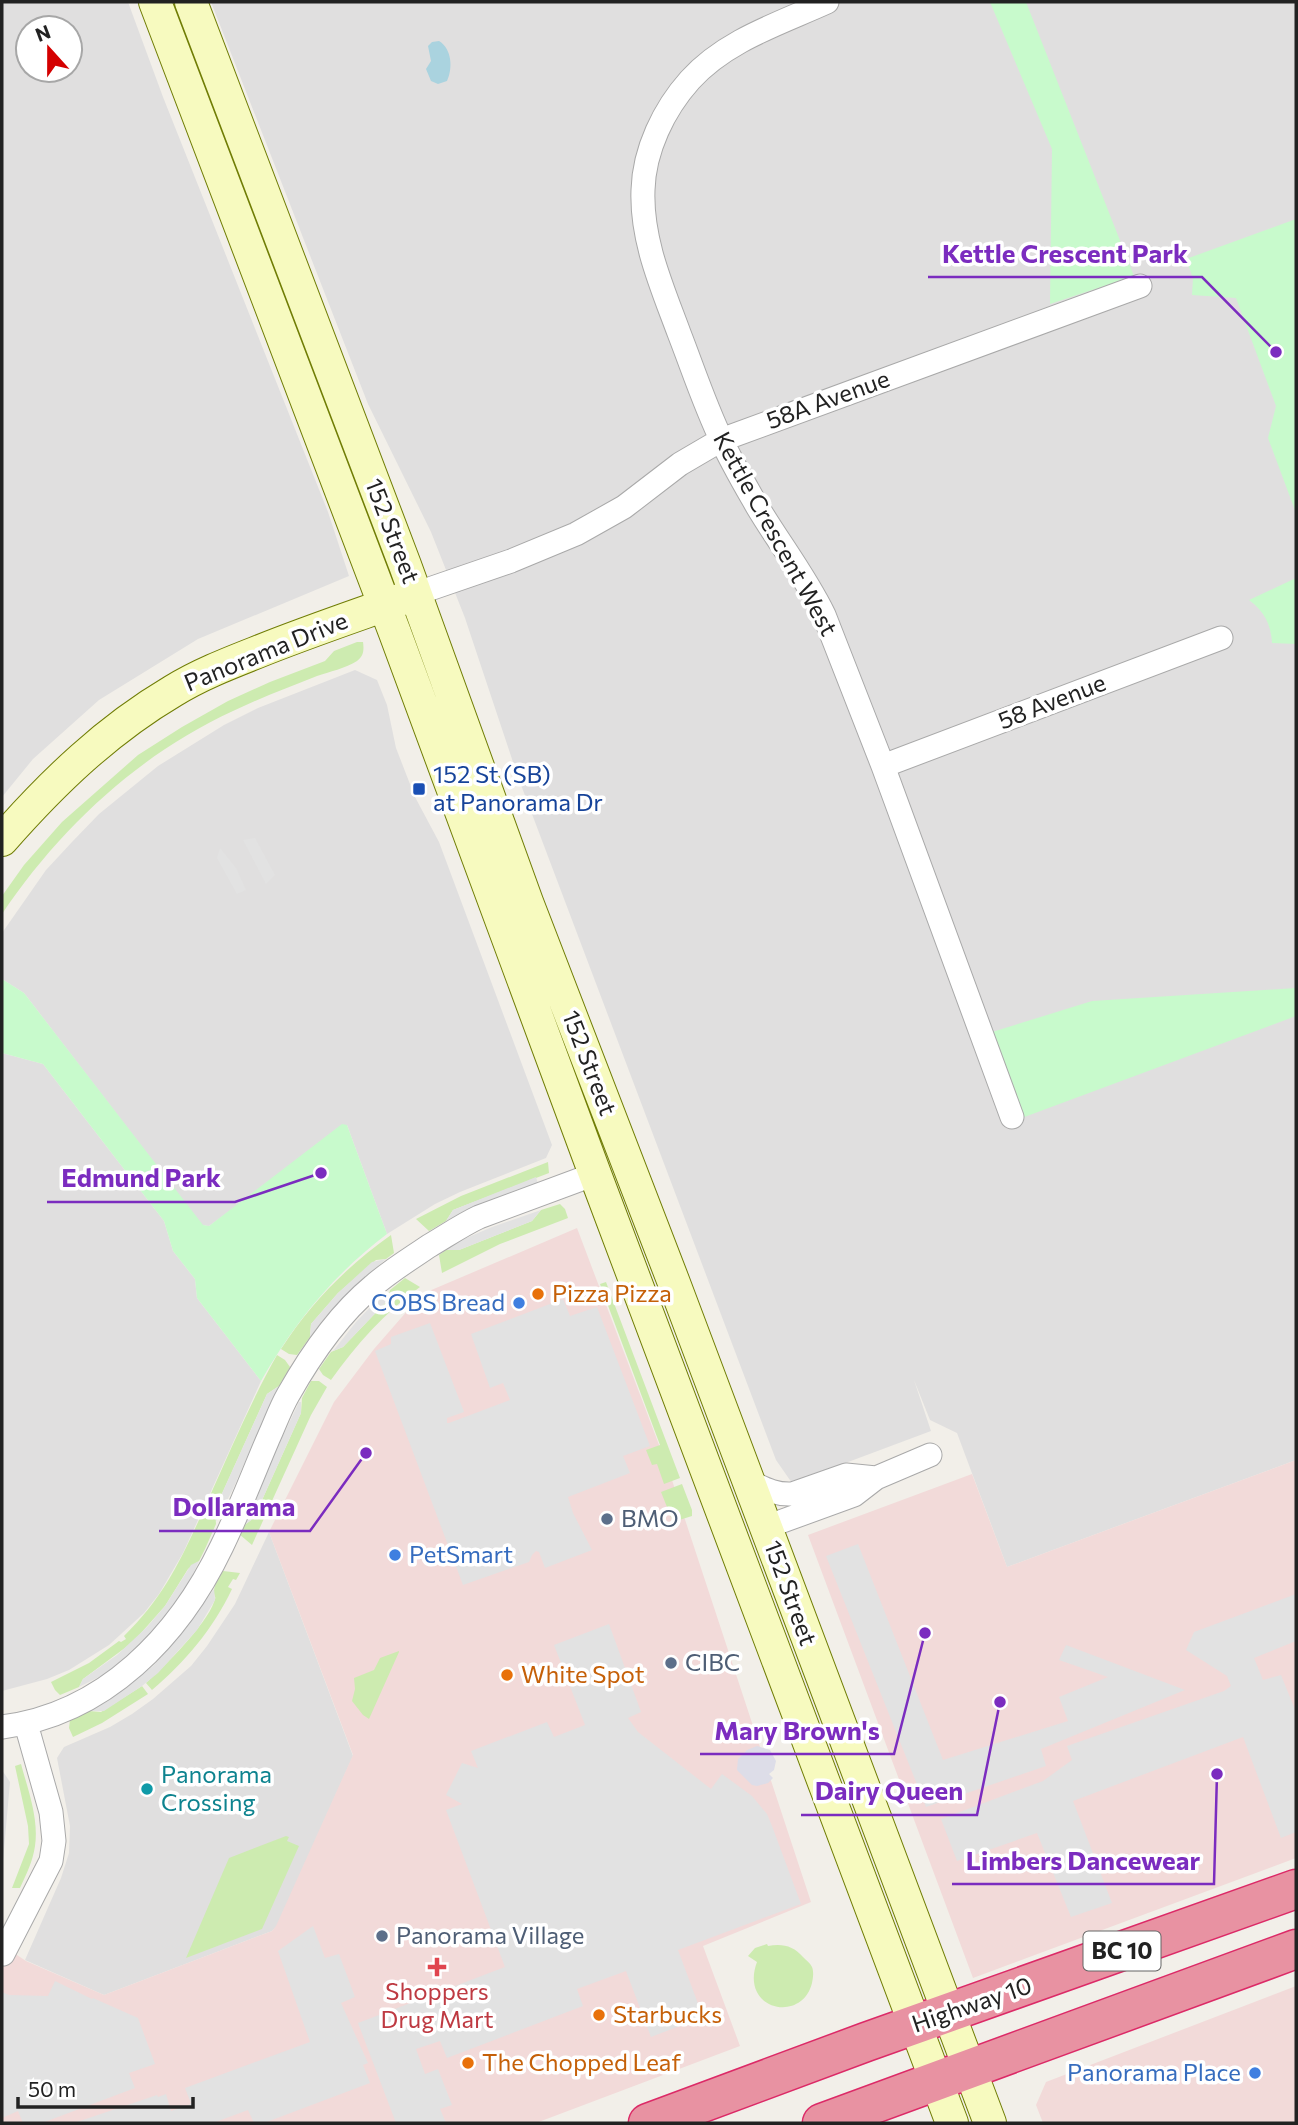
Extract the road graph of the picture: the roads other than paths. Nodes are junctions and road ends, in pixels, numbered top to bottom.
1 (155, 2) edge
2 (191, 2) edge
3 (827, 2) edge
4 (1140, 286) dead end
5 (721, 440) junction
6 (415, 594) junction
7 (385, 605) junction
8 (1221, 638) dead end
9 (883, 766) junction
10 (2, 840) edge
11 (1012, 1117) dead end
12 (595, 1174) junction
13 (650, 1219) junction
14 (697, 1446) junction
15 (930, 1455) dead end
16 (876, 1478) junction
17 (748, 1481) junction
18 (766, 1527) junction
19 (728, 1531) junction
20 (797, 1610) junction
21 (26, 1724) junction
22 (2, 1727) edge
23 (1296, 1889) edge
24 (1296, 1948) edge
25 (3, 1954) edge
26 (932, 2020) junction
27 (952, 2074) junction
28 (648, 2123) edge
29 (822, 2123) edge
30 (952, 2123) edge
31 (990, 2123) edge

1 - 7 main road, 152 Street
2 - 6 main road, 152 Street
3 - 5 street, Kettle Crescent West
4 - 5 street, 58A Avenue
5 - 6 street, 58A Avenue
5 - 9 street, Kettle Crescent West
6 - 7 main road, Panorama Drive
6 - 13 main road, 152 Street
7 - 10 main road, Panorama Drive
7 - 12 main road, 152 Street
8 - 9 street, 58 Avenue
9 - 11 street, Kettle Crescent West
12 - 13 main road
12 - 14 main road, 152 Street
12 - 21 street
13 - 17 main road, 152 Street
14 - 18 main road
14 - 19 main road, 152 Street
15 - 16 street
16 - 17 street
16 - 18 street
17 - 18 main road, 152 Street
18 - 20 main road, 152 Street
19 - 20 main road
19 - 26 main road, 152 Street
20 - 26 main road, 152 Street
21 - 22 street
21 - 25 street
23 - 26 highway, Highway 10 / BC 10
24 - 27 highway, BC 10
26 - 27 main road, 152 Street
26 - 28 highway, Highway 10 / BC 10
27 - 29 highway, BC 10
27 - 30 main road, 152 Street
27 - 31 main road, 152 Street

